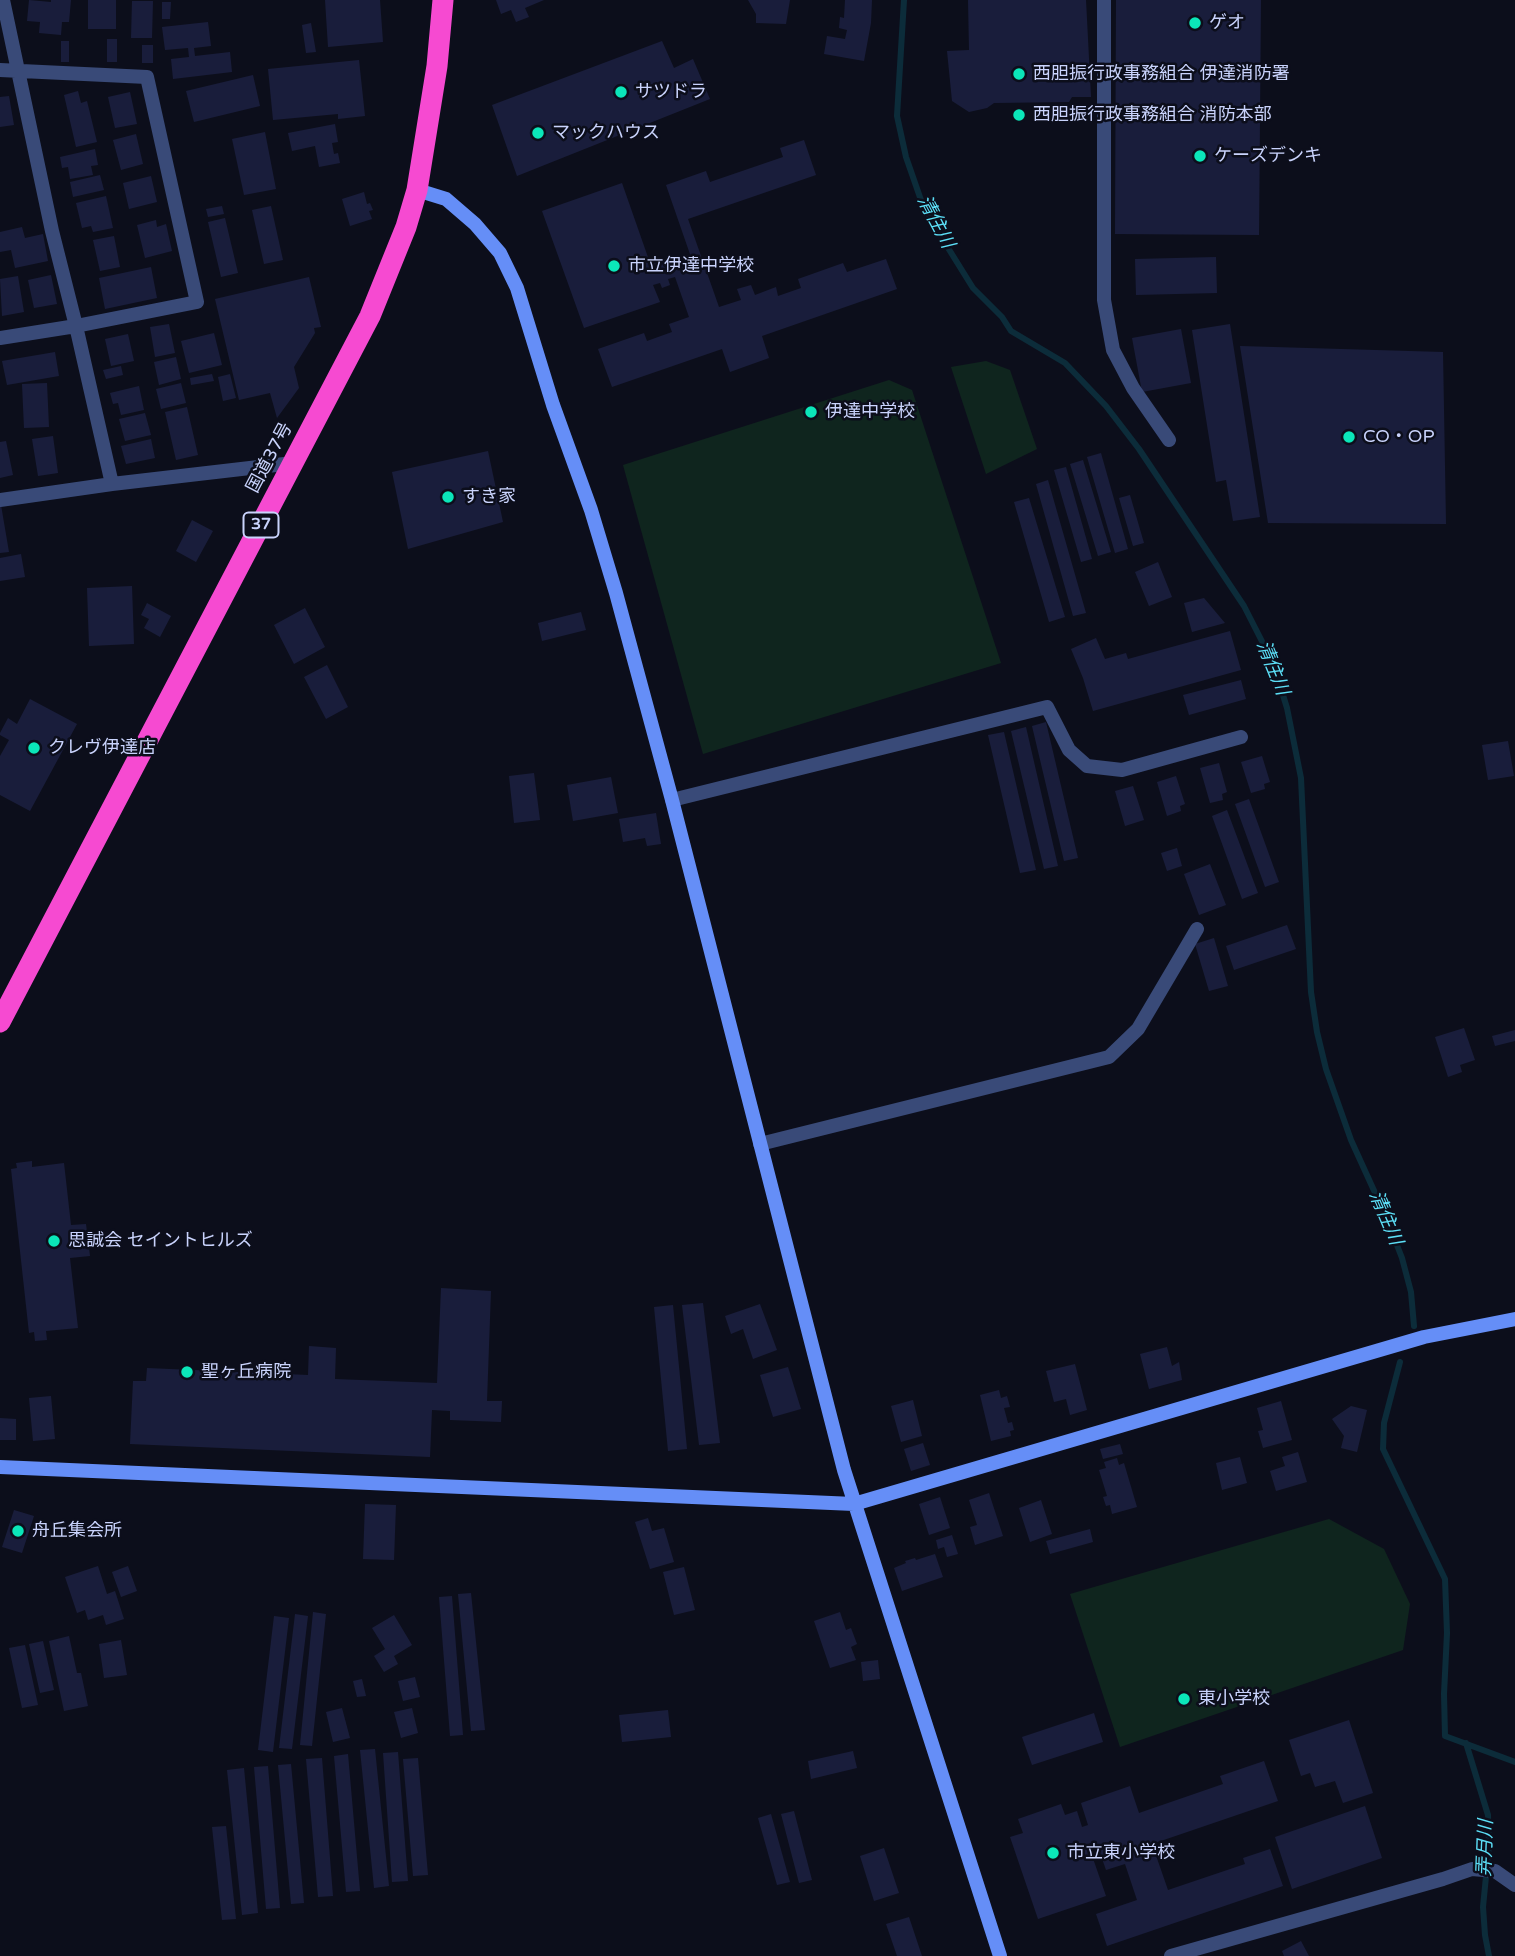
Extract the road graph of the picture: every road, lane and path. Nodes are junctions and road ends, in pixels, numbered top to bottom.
1 (3, 0) edge
2 (443, 0) edge
3 (1104, 0) edge
4 (0, 70) edge
5 (17, 70) junction
6 (417, 190) junction
7 (76, 326) junction
8 (0, 338) edge
9 (1169, 440) dead end
10 (293, 463) junction
11 (112, 484) junction
12 (0, 500) edge
13 (1241, 737) dead end
14 (672, 800) junction
15 (1197, 929) dead end
16 (0, 1023) edge
17 (760, 1144) junction
18 (1515, 1319) edge
19 (0, 1467) edge
20 (854, 1504) junction
21 (1515, 1885) edge
22 (1000, 1956) edge
23 (1171, 1956) edge

1 - 5 street
2 - 6 highway, 国道37号 / 37
3 - 9 street
4 - 5 street
5 - 7 street
5 - 7 street
6 - 10 highway, 国道37号 / 37
6 - 14 street
7 - 8 street
7 - 11 street
10 - 11 street
10 - 16 highway, 国道37号 / 37
11 - 12 street
13 - 14 street
14 - 17 street
15 - 17 street
17 - 20 street
18 - 20 street
19 - 20 street
20 - 22 street
21 - 23 street

